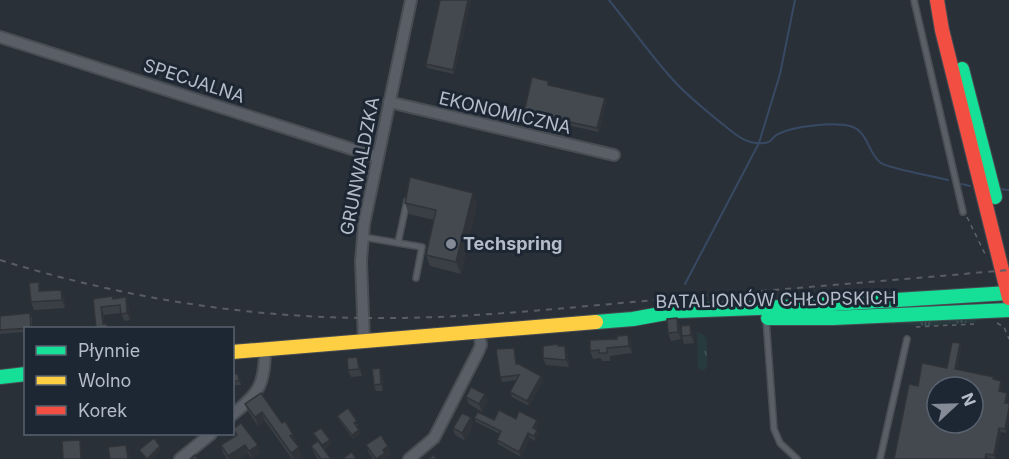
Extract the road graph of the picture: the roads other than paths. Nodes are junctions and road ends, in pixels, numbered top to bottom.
1 (411, 0) edge
2 (914, 0) edge
3 (937, 0) edge
4 (943, 0) edge
5 (0, 37) edge
6 (389, 102) junction
7 (614, 155) dead end
8 (377, 157) junction
9 (409, 193) edge
10 (963, 212) road end
11 (363, 237) junction
12 (398, 243) junction
13 (1009, 252) edge
14 (416, 278) dead end
15 (1009, 295) edge
16 (1009, 310) edge
17 (766, 313) junction
18 (479, 331) junction
19 (907, 339) dead end
20 (364, 341) junction
21 (265, 349) junction
22 (234, 352) edge
23 (24, 374) edge
24 (0, 377) edge
25 (234, 414) edge
26 (210, 435) edge
27 (180, 459) edge
28 (409, 459) edge
29 (797, 459) edge
30 (880, 459) edge

1 - 6 street, GRUNWALDZKA
2 - 10 lane
3 - 15 main road
4 - 13 main road
5 - 8 street, SPECJALNA
6 - 7 street, EKONOMICZNA
6 - 8 street, GRUNWALDZKA
8 - 11 street, GRUNWALDZKA
9 - 12 lane
11 - 12 lane
11 - 20 street, GRUNWALDZKA
12 - 14 lane
15 - 17 main road, BATALIONÓW CHŁOPSKICH
16 - 17 main road, BATALIONÓW CHŁOPSKICH
17 - 18 main road, BATALIONÓW CHŁOPSKICH
17 - 29 lane
18 - 20 main road, BATALIONÓW CHŁOPSKICH
18 - 28 street
19 - 30 lane
20 - 21 main road, BATALIONÓW CHŁOPSKICH
21 - 22 main road, BATALIONÓW CHŁOPSKICH
21 - 25 street
23 - 24 main road
26 - 27 street

